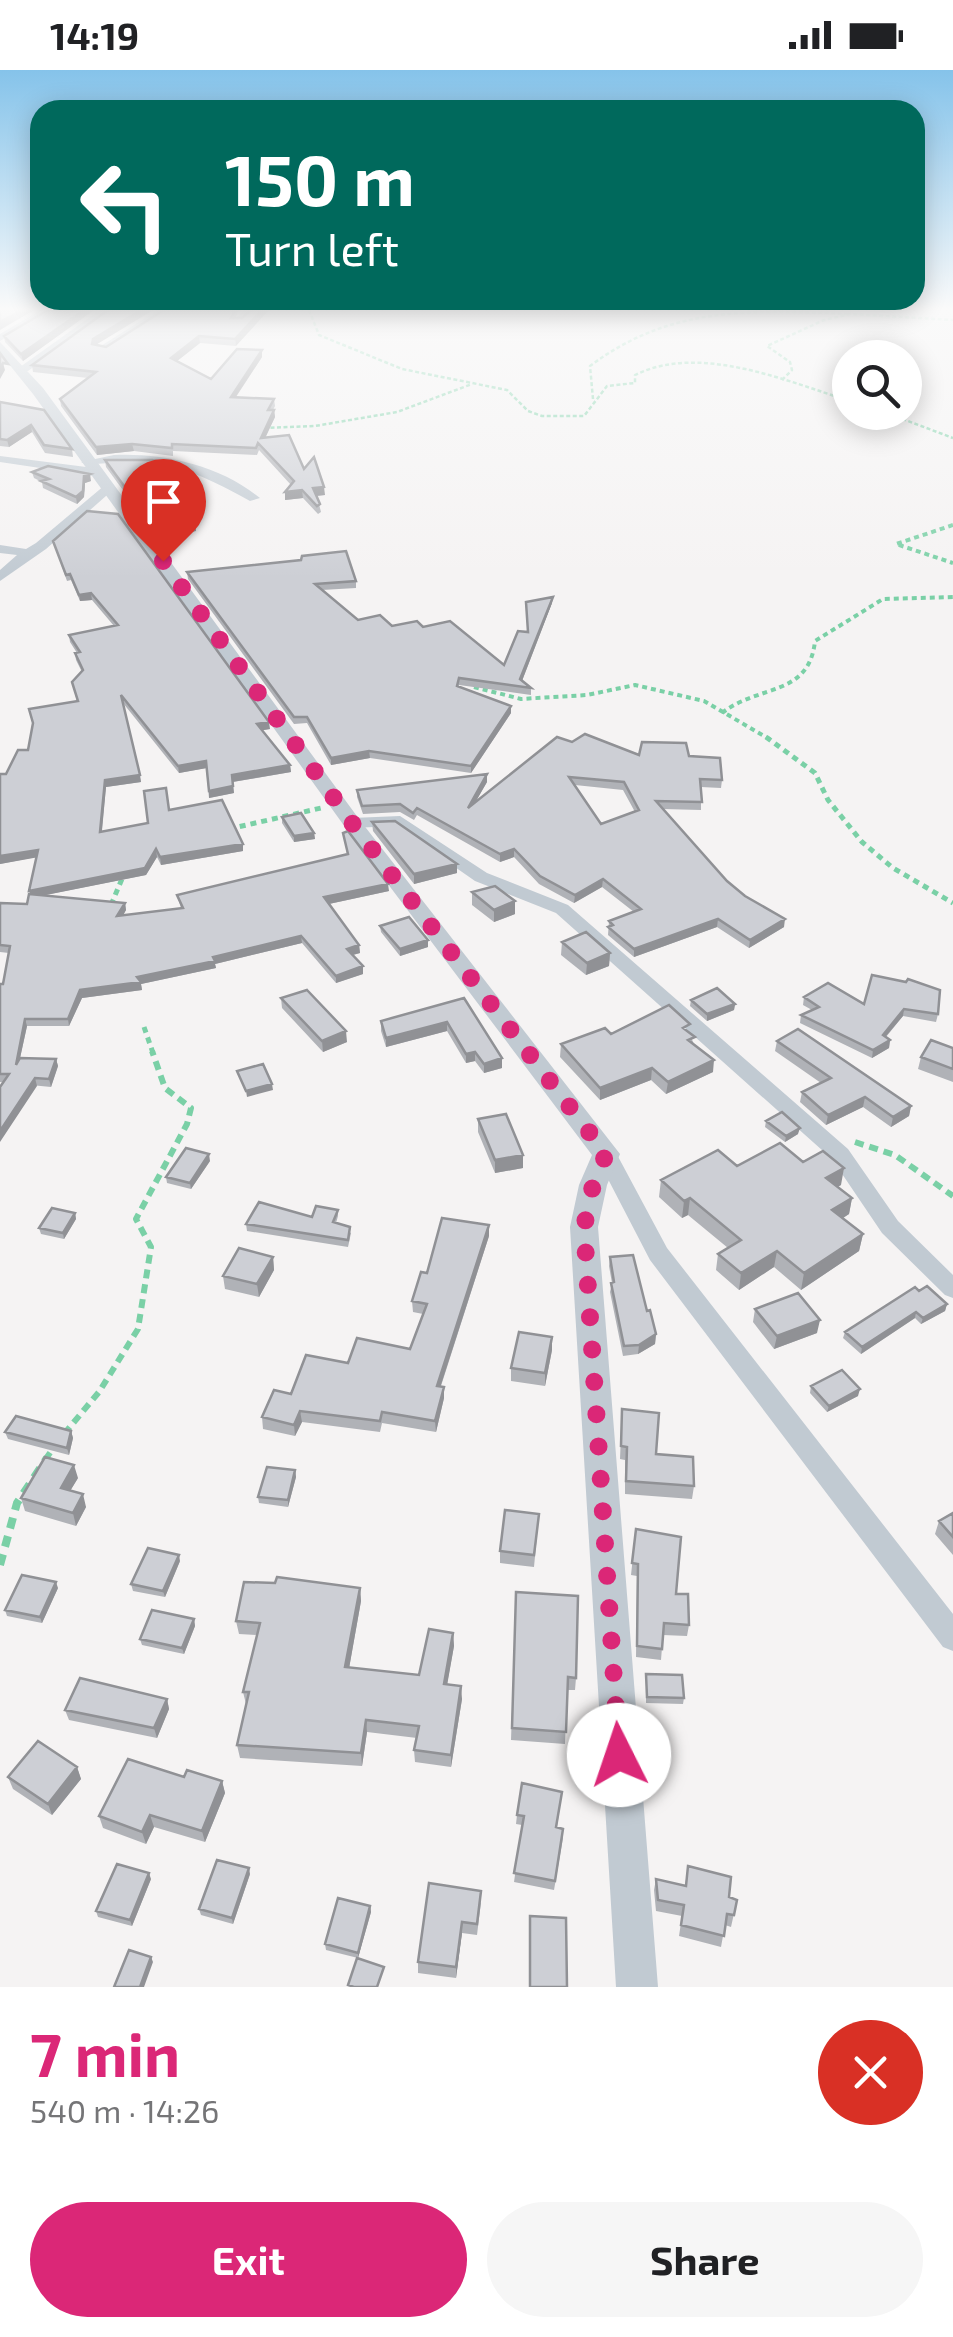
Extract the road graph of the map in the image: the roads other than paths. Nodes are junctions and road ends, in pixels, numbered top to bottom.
1 (44, 399) edge
2 (35, 409) edge
3 (52, 411) junction
4 (0, 459) edge
5 (91, 467) junction
6 (108, 488) junction
7 (254, 498) dead end
8 (0, 550) edge
9 (28, 554) junction
10 (0, 578) edge
11 (345, 814) junction
12 (606, 1154) junction
13 (953, 1289) edge
14 (953, 1636) edge
15 (636, 1987) edge

1 - 3 street
2 - 3 street
3 - 5 street
4 - 5 street
5 - 6 street
5 - 7 street
6 - 9 street
6 - 11 street
8 - 9 street
9 - 10 street
11 - 12 street
11 - 13 street
12 - 14 street
12 - 15 street

